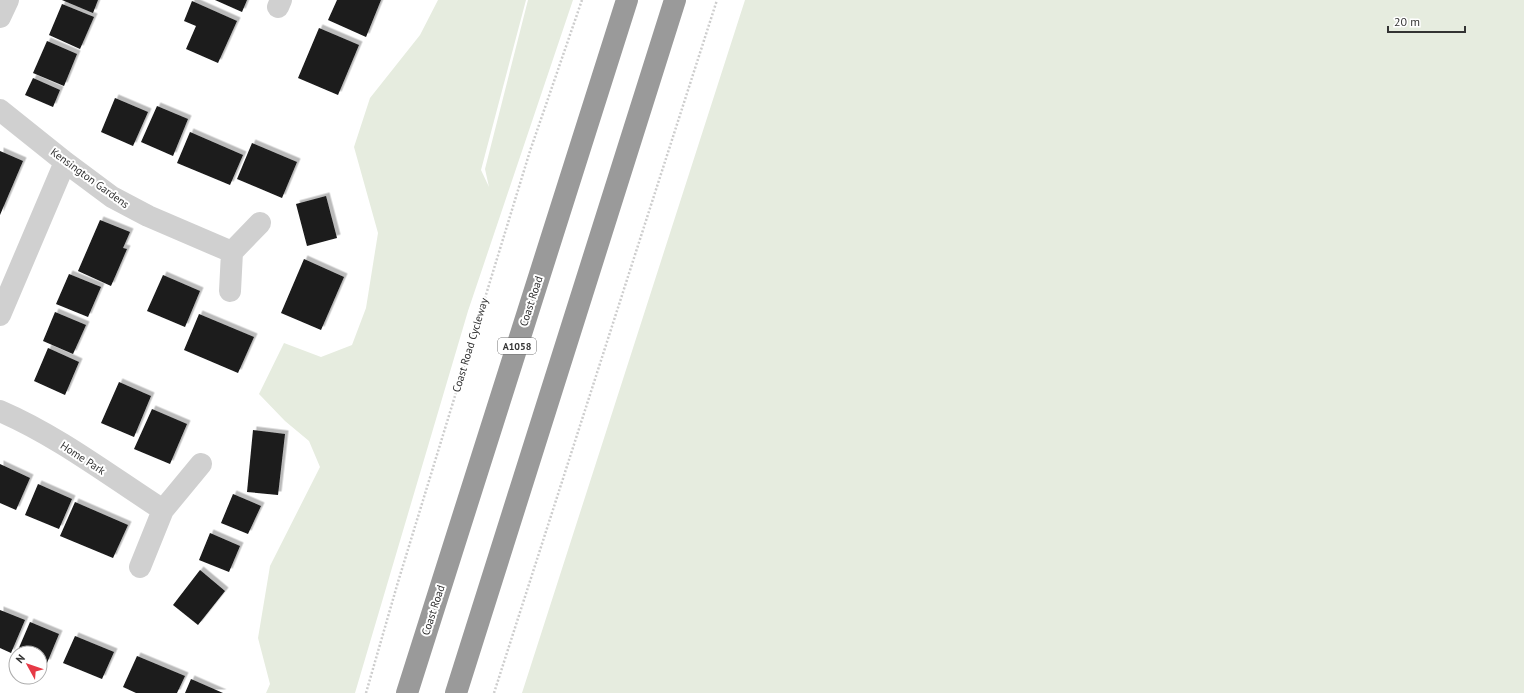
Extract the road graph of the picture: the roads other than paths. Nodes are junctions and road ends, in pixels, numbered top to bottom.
1 (8, 0) edge
2 (626, 0) edge
3 (675, 0) edge
4 (0, 17) edge
5 (0, 110) edge
6 (65, 162) junction
7 (260, 223) dead end
8 (232, 252) junction
9 (230, 291) dead end
10 (0, 315) edge
11 (0, 411) edge
12 (201, 464) dead end
13 (163, 510) junction
14 (140, 567) dead end
15 (407, 693) edge
16 (456, 693) edge

1 - 4 street
2 - 15 highway, Coast Road / A1058
3 - 16 highway
5 - 6 street, Kensington Gardens
6 - 8 street, Kensington Gardens
6 - 10 street
7 - 8 street
8 - 9 street
11 - 13 street, Home Park
12 - 13 street
13 - 14 street

